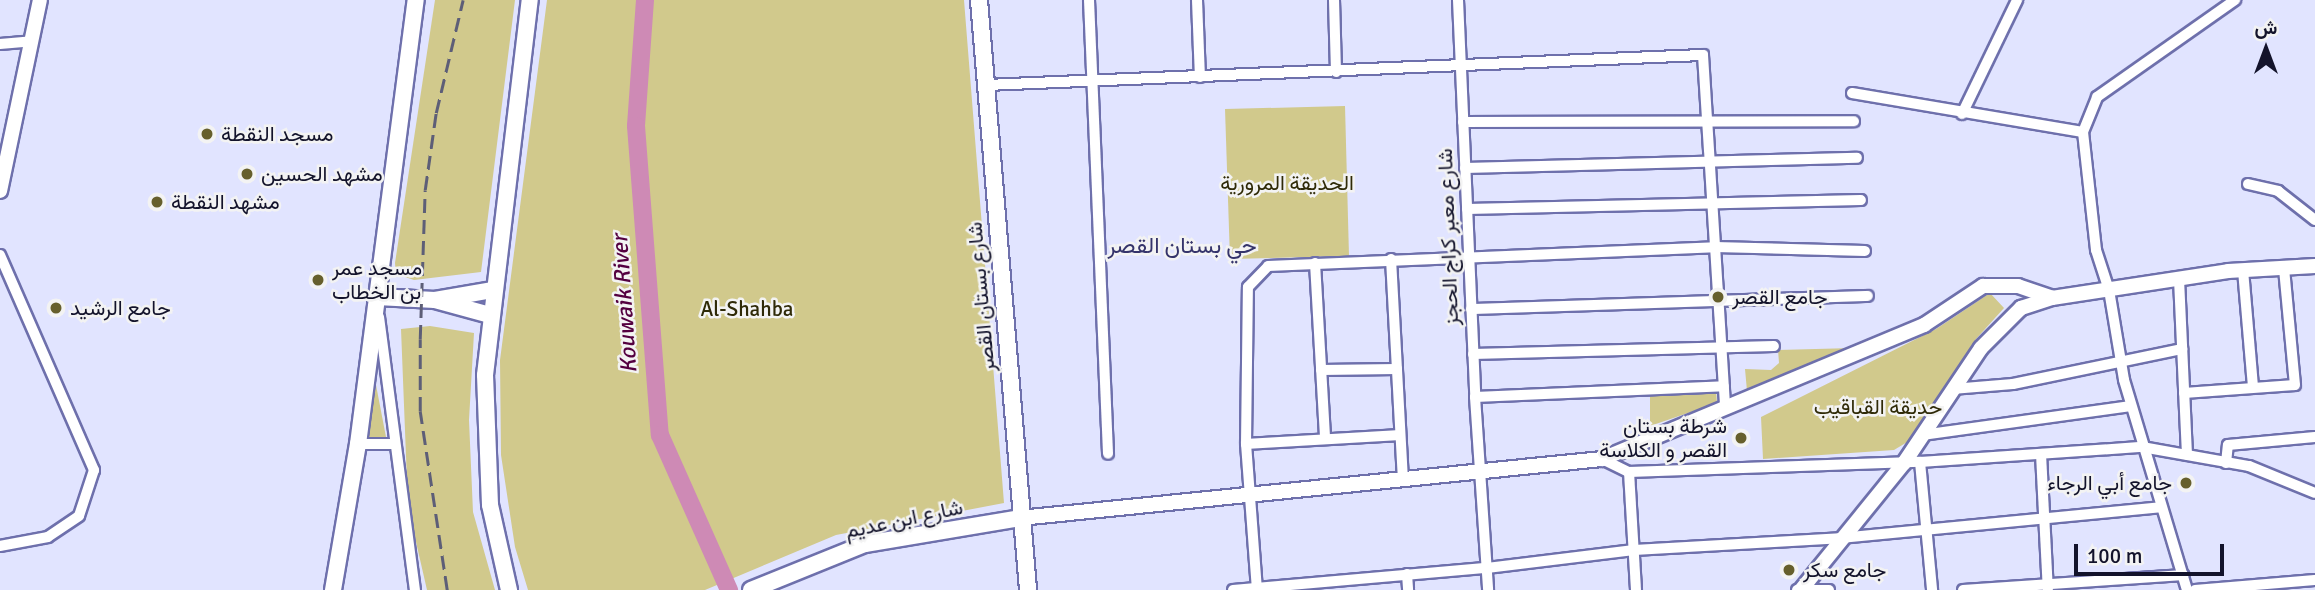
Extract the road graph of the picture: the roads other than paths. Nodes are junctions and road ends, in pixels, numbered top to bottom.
1 (40, 0) edge
2 (416, 0) edge
3 (523, 0) edge
4 (530, 0) edge
5 (979, 0) edge
6 (1089, 0) edge
7 (1197, 0) edge
8 (1335, 0) edge
9 (1458, 0) edge
10 (2017, 0) edge
11 (2235, 0) edge
12 (32, 41) junction
13 (0, 44) edge
14 (1460, 66) junction
15 (1336, 72) junction
16 (1200, 77) junction
17 (1093, 82) junction
18 (986, 85) junction
19 (1852, 93) dead end
20 (1962, 114) junction
21 (1707, 119) junction
22 (1854, 121) dead end
23 (1463, 122) junction
24 (2083, 132) junction
25 (1710, 159) junction
26 (1857, 159) dead end
27 (1465, 168) junction
28 (2248, 184) dead end
29 (0, 191) edge
30 (1861, 200) dead end
31 (1712, 203) junction
32 (1466, 209) junction
33 (2315, 220) edge
34 (1715, 247) junction
35 (1865, 251) dead end
36 (0, 255) edge
37 (1469, 257) junction
38 (1391, 259) junction
39 (1315, 263) junction
40 (2315, 266) edge
41 (2284, 269) junction
42 (2244, 270) junction
43 (2179, 279) junction
44 (490, 290) junction
45 (2109, 290) junction
46 (1868, 296) dead end
47 (377, 297) junction
48 (2052, 299) junction
49 (435, 300) junction
50 (1719, 302) junction
51 (1471, 309) junction
52 (487, 314) junction
53 (1721, 345) junction
54 (1774, 346) dead end
55 (2182, 349) junction
56 (1473, 354) junction
57 (2121, 363) junction
58 (1397, 369) junction
59 (1321, 370) junction
60 (1724, 386) junction
61 (2253, 386) junction
62 (1952, 390) junction
63 (2184, 393) junction
64 (1475, 397) junction
65 (2131, 406) junction
66 (1725, 408) junction
67 (1400, 435) junction
68 (1922, 435) junction
69 (2315, 437) edge
70 (1325, 438) junction
71 (358, 444) junction
72 (394, 444) junction
73 (1246, 444) junction
74 (2142, 447) junction
75 (1108, 454) dead end
76 (2041, 454) junction
77 (2187, 455) junction
78 (1602, 459) junction
79 (1920, 462) junction
80 (1904, 463) junction
81 (2226, 463) junction
82 (1482, 472) junction
83 (1629, 472) junction
84 (1403, 479) junction
85 (2315, 493) edge
86 (1251, 494) junction
87 (2161, 507) junction
88 (1020, 518) junction
89 (2045, 518) junction
90 (1926, 527) junction
91 (1840, 538) junction
92 (0, 546) edge
93 (1634, 550) junction
94 (1487, 568) junction
95 (1407, 575) junction
96 (2183, 575) junction
97 (2315, 580) edge
98 (1333, 585) edge
99 (2281, 586) edge
100 (2048, 587) edge
101 (756, 588) edge
102 (1257, 589) edge
103 (333, 590) edge
104 (415, 590) edge
105 (501, 590) edge
106 (509, 590) edge
107 (1028, 590) edge
108 (1233, 590) edge
109 (1408, 590) edge
110 (1488, 590) edge
111 (1636, 590) edge
112 (1794, 590) edge
113 (1801, 590) edge
114 (1829, 590) edge
115 (1932, 590) edge
116 (1963, 590) edge
117 (2186, 590) edge
118 (2195, 590) edge

1 - 12 street
2 - 47 main road
3 - 44 main road
4 - 44 main road
5 - 18 main road, شارع بستان القصر
6 - 17 street
7 - 16 street
8 - 15 street
9 - 14 street, شارع معبر كراج الحجز
10 - 20 street
11 - 24 street
12 - 13 street
12 - 29 street
14 - 15 street
14 - 21 street
14 - 23 street, شارع معبر كراج الحجز
15 - 16 street
16 - 17 street
17 - 18 street
17 - 75 street
18 - 88 main road, شارع بستان القصر
19 - 20 street
20 - 24 street
21 - 22 street
21 - 23 street
21 - 25 street
23 - 27 street, شارع معبر كراج الحجز
24 - 45 street
25 - 26 street
25 - 27 street
25 - 31 street
27 - 32 street, شارع معبر كراج الحجز
28 - 33 street
30 - 31 street
31 - 32 street
31 - 34 street
32 - 37 street, شارع معبر كراج الحجز
34 - 35 street
34 - 37 street
34 - 50 street
36 - 92 street
37 - 38 street
37 - 51 street, شارع معبر كراج الحجز
38 - 39 street
38 - 58 street
39 - 59 street
39 - 73 street
40 - 41 street
41 - 42 street
41 - 61 street
42 - 43 street
42 - 61 street
43 - 45 street
43 - 55 street
44 - 49 main road
44 - 52 main road
45 - 48 street
45 - 57 street
46 - 50 street
47 - 49 main road
47 - 71 main road
47 - 72 street
48 - 62 street
48 - 66 street
49 - 52 main road
50 - 51 street
50 - 53 street
51 - 56 street, شارع معبر كراج الحجز
52 - 105 main road
52 - 106 main road
53 - 54 street
53 - 56 street
53 - 60 street
55 - 57 street
55 - 63 street
56 - 64 street, شارع معبر كراج الحجز
57 - 62 street
57 - 65 street
58 - 59 street
58 - 67 street
59 - 70 street
60 - 64 street
60 - 66 street
61 - 63 street
62 - 68 street
63 - 77 street
64 - 82 street, شارع معبر كراج الحجز
65 - 68 street
65 - 74 street
66 - 78 street
67 - 70 street
67 - 84 street
68 - 80 street
69 - 81 street
70 - 73 street
71 - 72 street
71 - 103 main road
72 - 104 street
73 - 86 street
74 - 76 street
74 - 77 street
74 - 87 street
76 - 79 street
76 - 89 street
77 - 81 street
78 - 82 street
78 - 83 street
79 - 80 street
79 - 90 street
80 - 83 street
80 - 91 street
81 - 85 street
82 - 84 street
82 - 94 street, شارع معبر كراج الحجز
83 - 93 street
84 - 86 street
86 - 88 street
86 - 102 street
87 - 89 street
87 - 96 street
88 - 101 main road, شارع ابن عديم
88 - 107 main road, شارع بستان القصر
89 - 90 street
89 - 100 street
90 - 91 street
90 - 115 street
91 - 93 street
91 - 113 street
93 - 94 street
93 - 111 street
94 - 95 street
94 - 110 street, شارع معبر كراج الحجز
95 - 98 street
95 - 109 street
96 - 100 street
96 - 117 street
97 - 99 street
98 - 102 street
99 - 118 street
100 - 116 street
102 - 108 street
112 - 113 street
113 - 114 street

